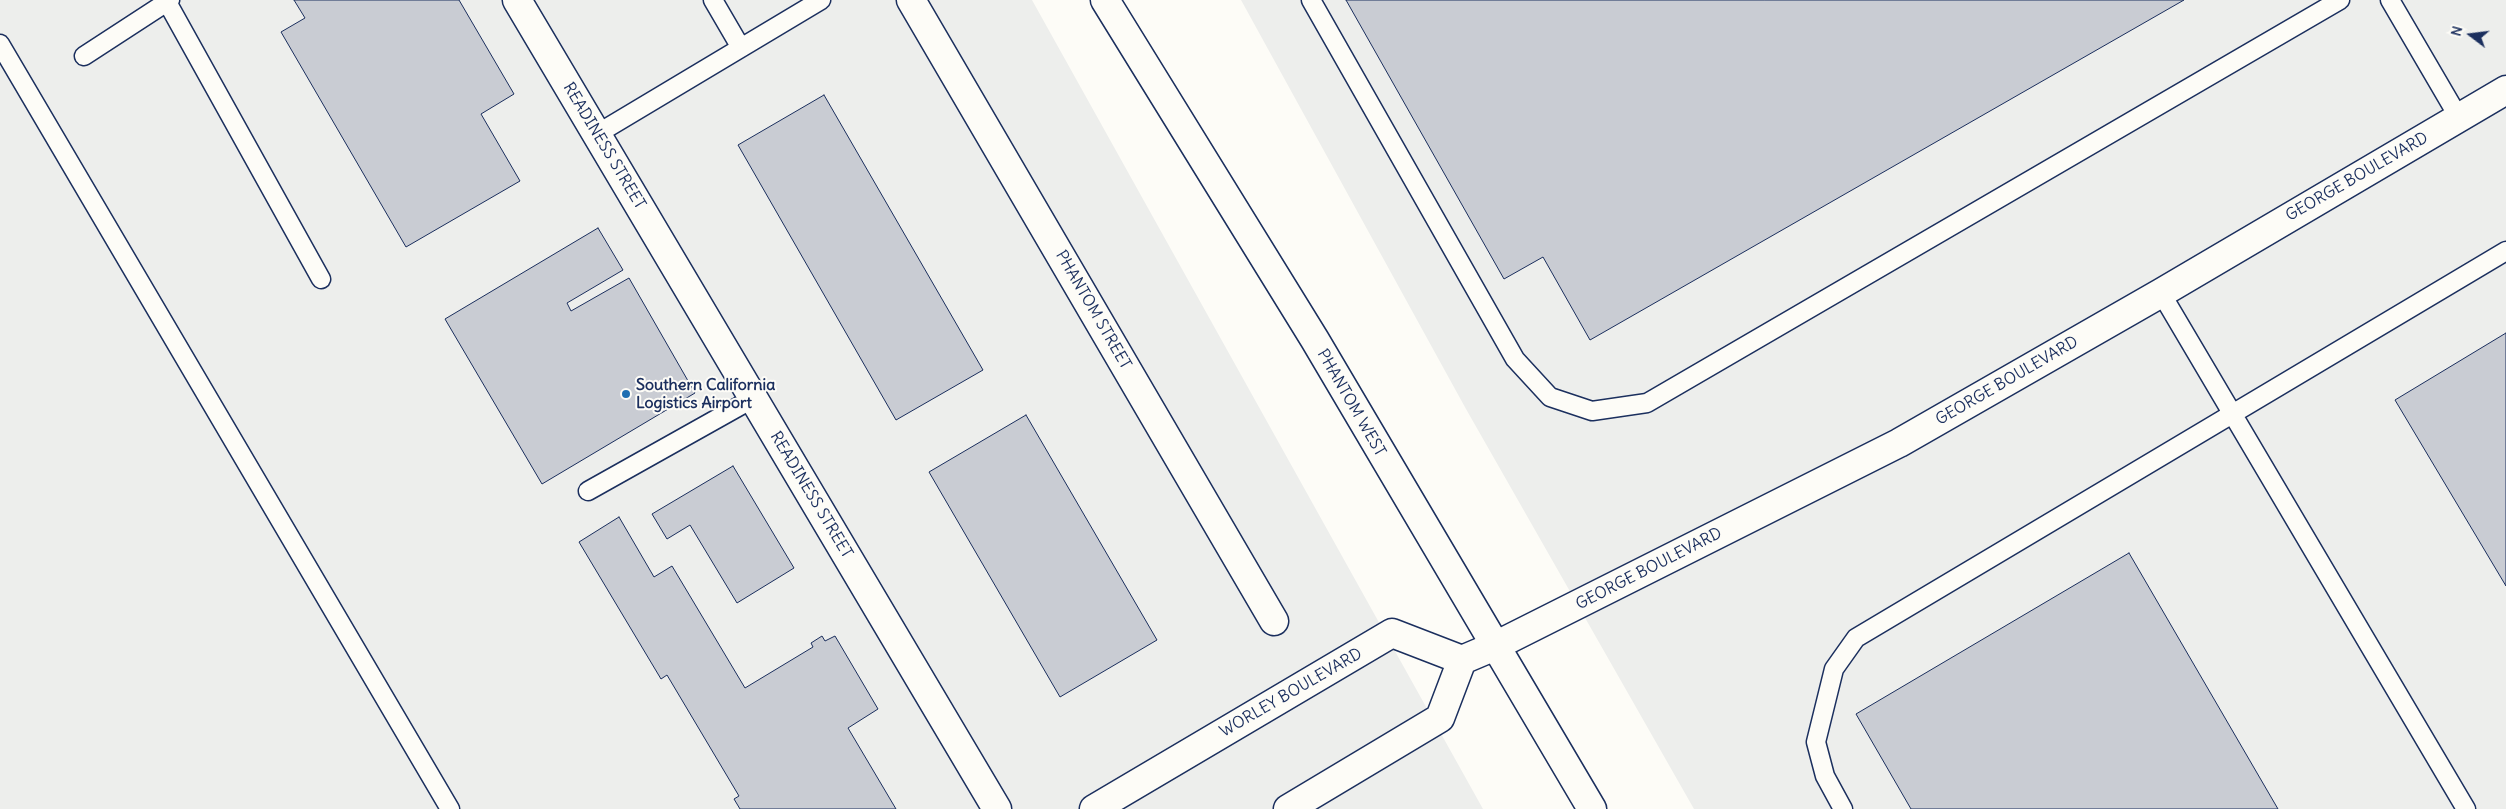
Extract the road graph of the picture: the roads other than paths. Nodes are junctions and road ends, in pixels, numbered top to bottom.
1 (517, 0) edge
2 (713, 0) edge
3 (821, 0) edge
4 (911, 0) edge
5 (1105, 0) edge
6 (1311, 0) edge
7 (2340, 0) edge
8 (2390, 0) edge
9 (169, 1) edge
10 (0, 44) edge
11 (741, 48) junction
12 (84, 56) dead end
13 (2506, 90) edge
14 (2459, 118) junction
15 (597, 134) junction
16 (2506, 251) edge
17 (321, 279) dead end
18 (2161, 293) junction
19 (754, 398) junction
20 (2232, 414) junction
21 (588, 491) dead end
22 (1274, 621) dead end
23 (1495, 646) junction
24 (1462, 660) junction
25 (450, 809) edge
26 (997, 809) edge
27 (1094, 809) edge
28 (1288, 809) edge
29 (1592, 809) edge
30 (1843, 809) edge
31 (2466, 809) edge

1 - 15 street, READINESS STREET
2 - 11 lane
3 - 11 lane
4 - 22 street, PHANTOM STREET
5 - 23 street, PHANTOM WEST
6 - 7 lane
8 - 14 lane
9 - 12 lane
9 - 17 lane
10 - 25 lane
11 - 15 lane
13 - 14 street, GEORGE BOULEVARD
14 - 18 street, GEORGE BOULEVARD
15 - 19 street, READINESS STREET
16 - 20 lane
18 - 20 lane
18 - 23 street, GEORGE BOULEVARD
19 - 21 lane
19 - 26 street, READINESS STREET
20 - 30 lane
20 - 31 lane
23 - 24 street
23 - 29 street, PHANTOM WEST
24 - 27 street, WORLEY BOULEVARD
24 - 28 street

